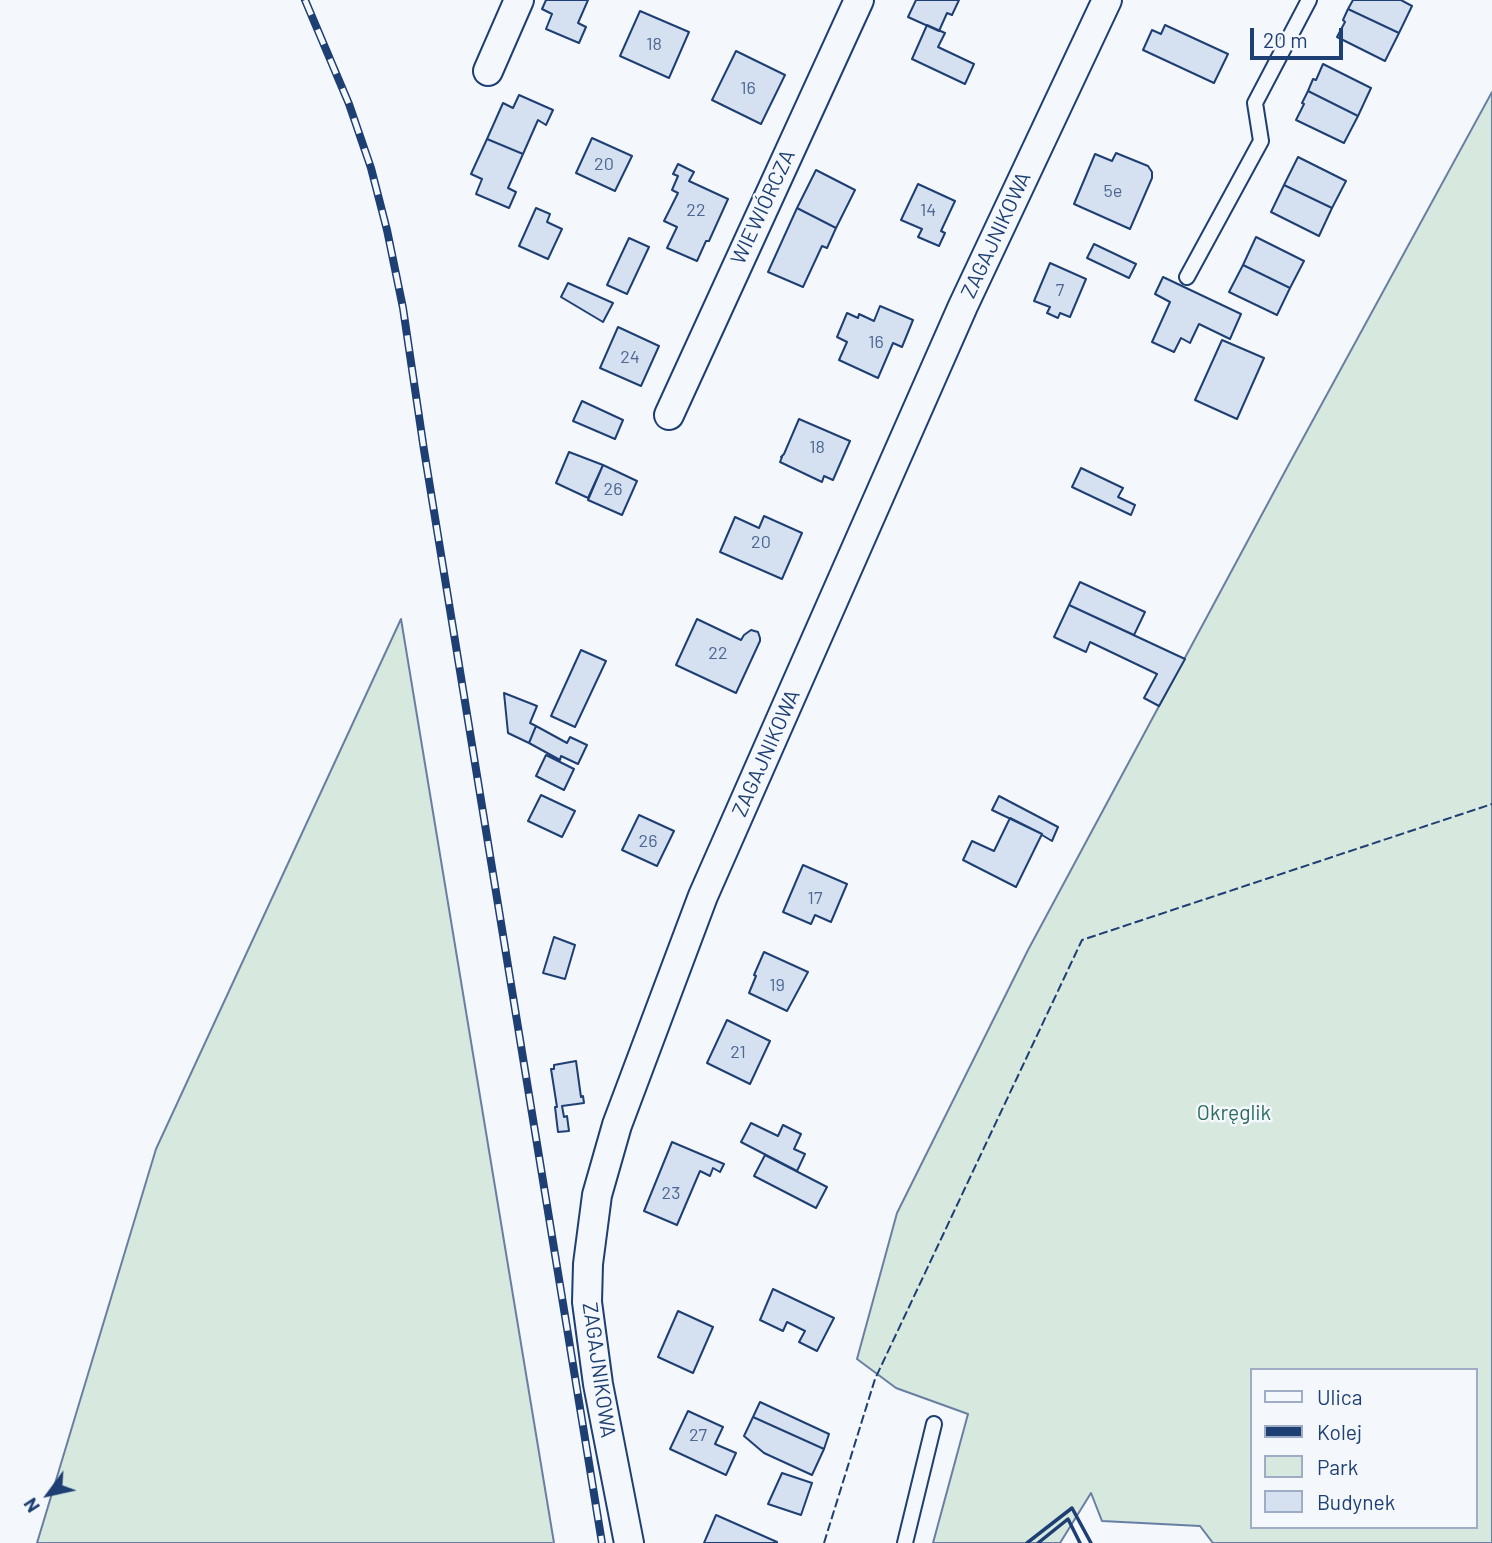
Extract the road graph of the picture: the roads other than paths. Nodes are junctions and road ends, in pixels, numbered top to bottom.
1 (519, 0) edge
2 (859, 0) edge
3 (1107, 0) edge
4 (1309, 0) edge
5 (488, 71) dead end
6 (1188, 277) dead end
7 (668, 415) dead end
8 (934, 1424) dead end
9 (629, 1543) edge
10 (905, 1543) edge

1 - 5 street
2 - 7 street, WIEWIÓRCZA
3 - 9 street, ZAGAJNIKOWA
4 - 6 lane
8 - 10 lane

